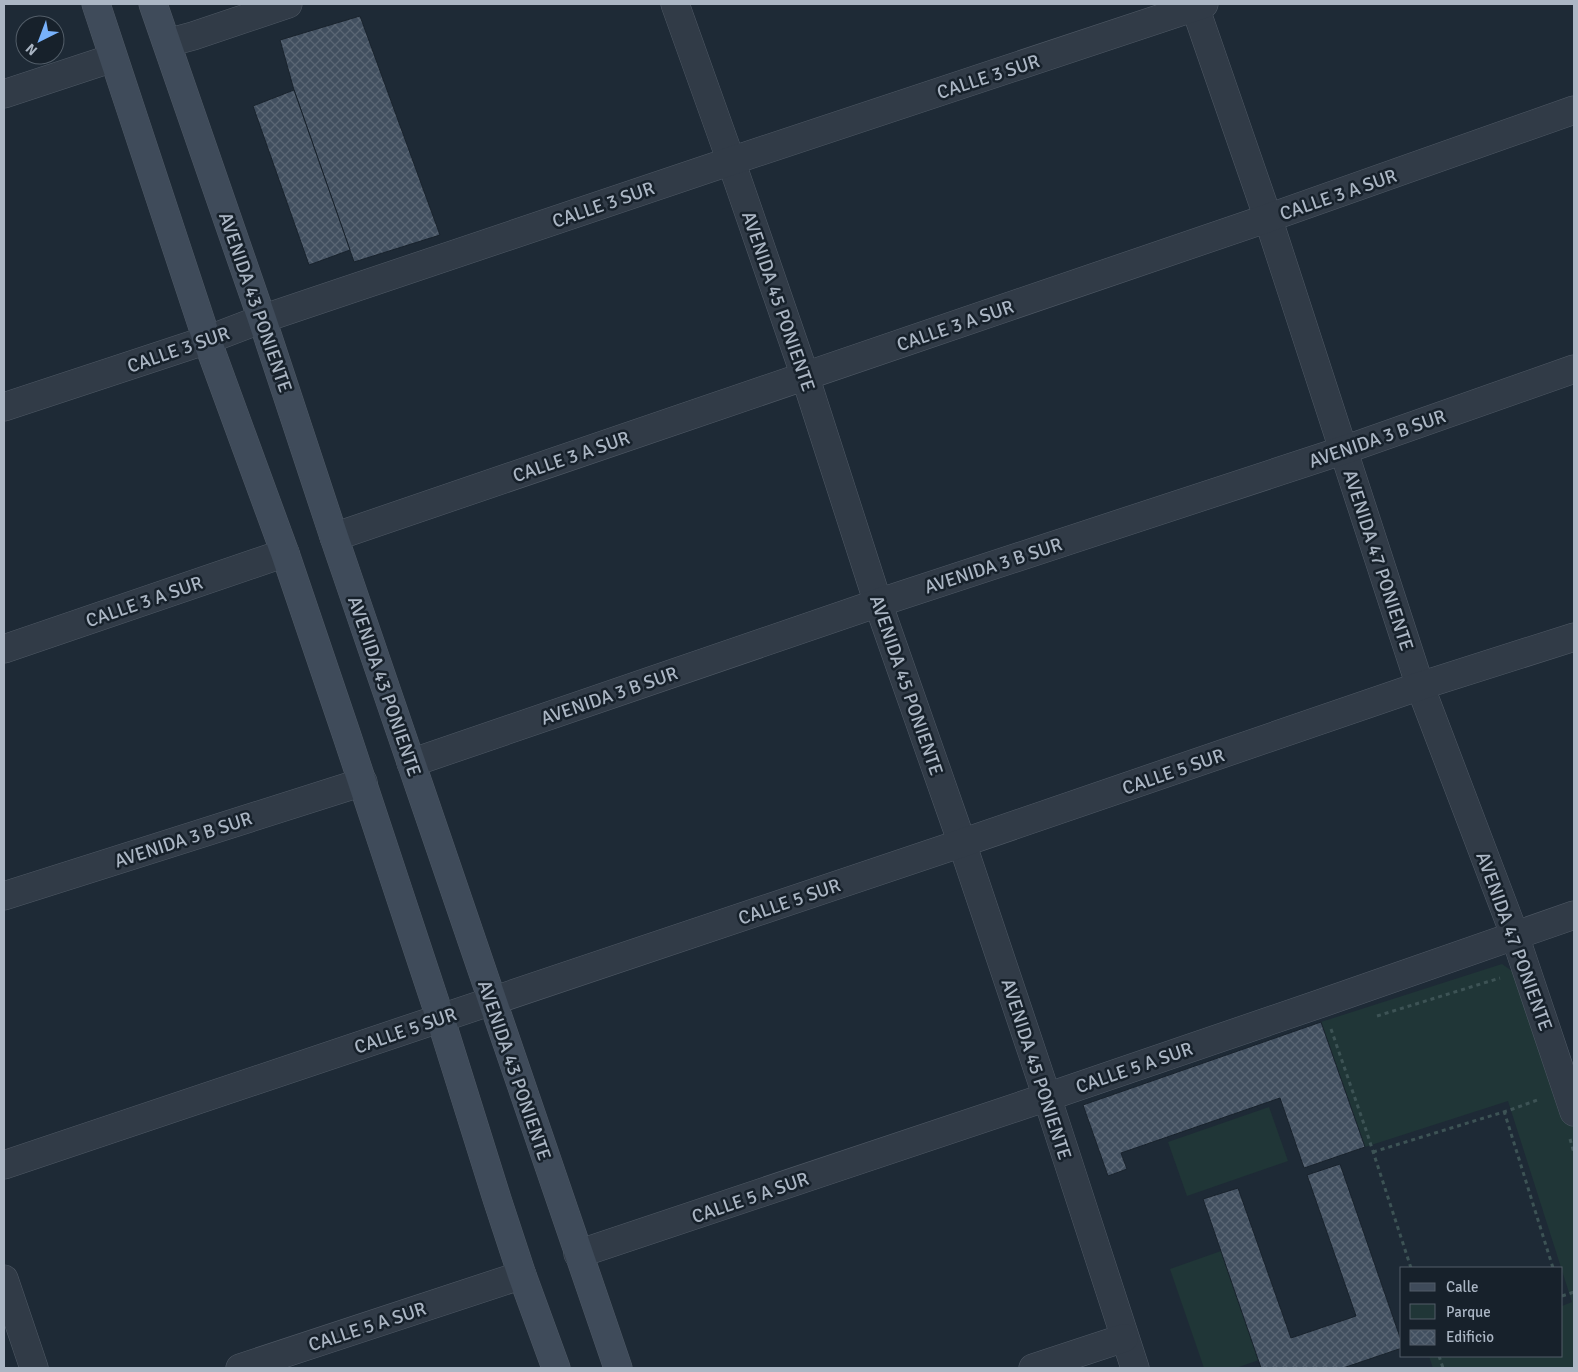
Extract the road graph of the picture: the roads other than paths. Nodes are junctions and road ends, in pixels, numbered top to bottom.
1 (96, 4) edge
2 (153, 4) edge
3 (288, 4) edge
4 (675, 4) edge
5 (1198, 5) edge
6 (167, 43) junction
7 (113, 58) junction
8 (4, 94) edge
9 (1574, 110) edge
10 (731, 160) junction
11 (1268, 218) junction
12 (262, 319) junction
13 (207, 340) junction
14 (1574, 369) edge
15 (805, 376) junction
16 (4, 407) edge
17 (1344, 450) junction
18 (334, 537) junction
19 (285, 553) junction
20 (878, 603) junction
21 (1574, 637) edge
22 (4, 649) edge
23 (1420, 686) junction
24 (411, 763) junction
25 (363, 782) junction
26 (962, 843) junction
27 (4, 896) edge
28 (1574, 915) edge
29 (1514, 936) junction
30 (491, 1001) junction
31 (440, 1017) junction
32 (1047, 1097) junction
33 (1570, 1113) edge
34 (4, 1165) edge
35 (578, 1254) junction
36 (522, 1276) junction
37 (4, 1279) edge
38 (1124, 1338) junction
39 (34, 1368) edge
40 (240, 1368) edge
41 (556, 1368) edge
42 (618, 1368) edge
43 (1033, 1368) edge
44 (1135, 1368) edge

1 - 7 main road
2 - 6 main road, AVENIDA 43 PONIENTE
3 - 6 street
4 - 10 street, AVENIDA 45 PONIENTE
5 - 10 street, CALLE 3 SUR
5 - 11 street, AVENIDA 47 PONIENTE
6 - 12 main road, AVENIDA 43 PONIENTE
7 - 8 street
7 - 13 main road
9 - 11 street, CALLE 3 A SUR
10 - 12 street, CALLE 3 SUR
10 - 15 street, AVENIDA 45 PONIENTE
11 - 15 street, CALLE 3 A SUR
11 - 17 street, AVENIDA 47 PONIENTE
12 - 13 street, CALLE 3 SUR
12 - 18 main road, AVENIDA 43 PONIENTE
13 - 16 street, CALLE 3 SUR
13 - 19 main road
14 - 17 street, AVENIDA 3 B SUR
15 - 18 street, CALLE 3 A SUR
15 - 20 street, AVENIDA 45 PONIENTE
17 - 20 street, AVENIDA 3 B SUR
17 - 23 street, AVENIDA 47 PONIENTE
18 - 24 main road, AVENIDA 43 PONIENTE
19 - 22 street, CALLE 3 A SUR
19 - 25 main road
20 - 24 street, AVENIDA 3 B SUR
20 - 26 street, AVENIDA 45 PONIENTE
21 - 23 street, CALLE 5 SUR
23 - 26 street, CALLE 5 SUR
23 - 29 street, AVENIDA 47 PONIENTE
24 - 30 main road, AVENIDA 43 PONIENTE
25 - 27 street, AVENIDA 3 B SUR
25 - 31 main road
26 - 30 street, CALLE 5 SUR
26 - 32 street, AVENIDA 45 PONIENTE
28 - 29 street, CALLE 5 A SUR
29 - 32 street, CALLE 5 A SUR
29 - 33 street, AVENIDA 47 PONIENTE
30 - 31 street, CALLE 5 SUR
30 - 35 main road, AVENIDA 43 PONIENTE
31 - 34 street, CALLE 5 SUR
31 - 36 main road
32 - 35 street, CALLE 5 A SUR
32 - 38 street, AVENIDA 45 PONIENTE
35 - 42 main road, AVENIDA 43 PONIENTE
36 - 40 street, CALLE 5 A SUR
36 - 41 main road
37 - 39 street
38 - 43 street
38 - 44 street, AVENIDA 45 PONIENTE

